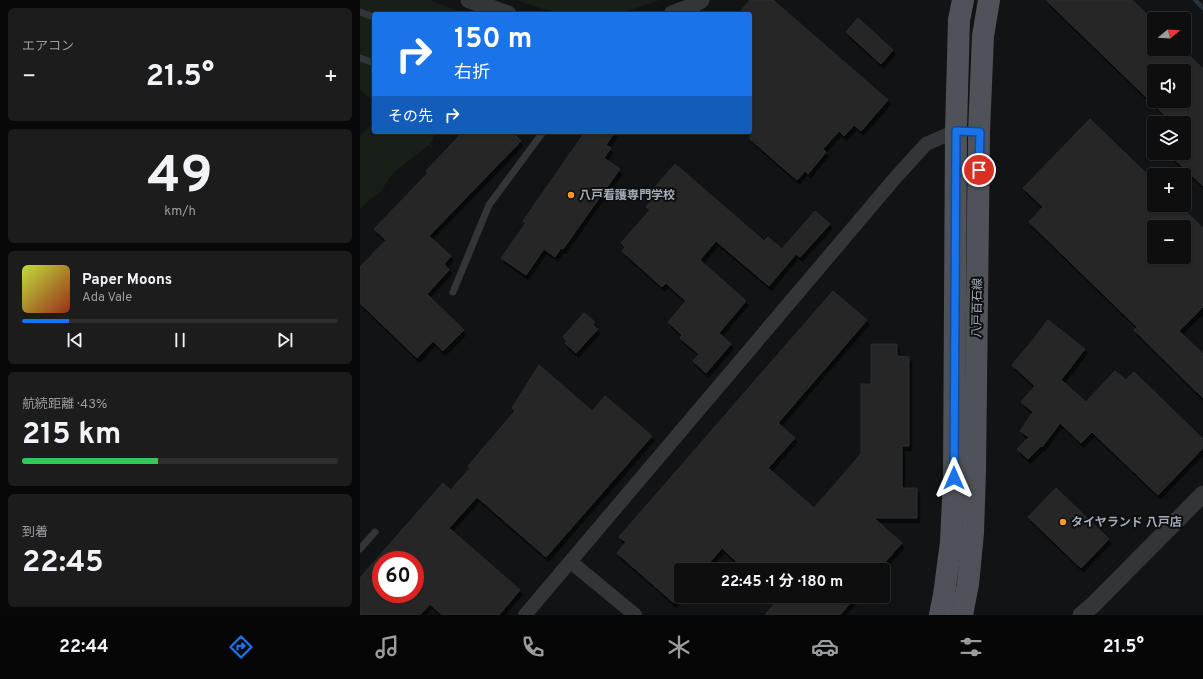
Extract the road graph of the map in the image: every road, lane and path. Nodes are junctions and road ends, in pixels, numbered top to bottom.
1 (469, 0) edge
2 (701, 0) edge
3 (963, 0) edge
4 (989, 0) edge
5 (360, 12) edge
6 (502, 12) edge
7 (677, 12) edge
8 (372, 16) edge
9 (360, 58) edge
10 (372, 62) edge
11 (956, 131) junction
12 (980, 132) junction
13 (542, 134) edge
14 (453, 292) dead end
15 (1203, 494) edge
16 (375, 532) dead end
17 (360, 549) edge
18 (571, 562) junction
19 (525, 615) edge
20 (635, 615) edge
21 (940, 615) edge
22 (962, 615) edge
23 (1080, 615) edge

1 - 6 street
2 - 7 street
3 - 11 main road, 八戸百石線
4 - 12 main road, 八戸百石線
5 - 8 lane
9 - 10 lane
11 - 12 street
11 - 18 street
11 - 21 main road, 八戸百石線
12 - 22 main road, 八戸百石線
13 - 14 lane
15 - 23 street
16 - 17 lane
18 - 19 street
18 - 20 street

